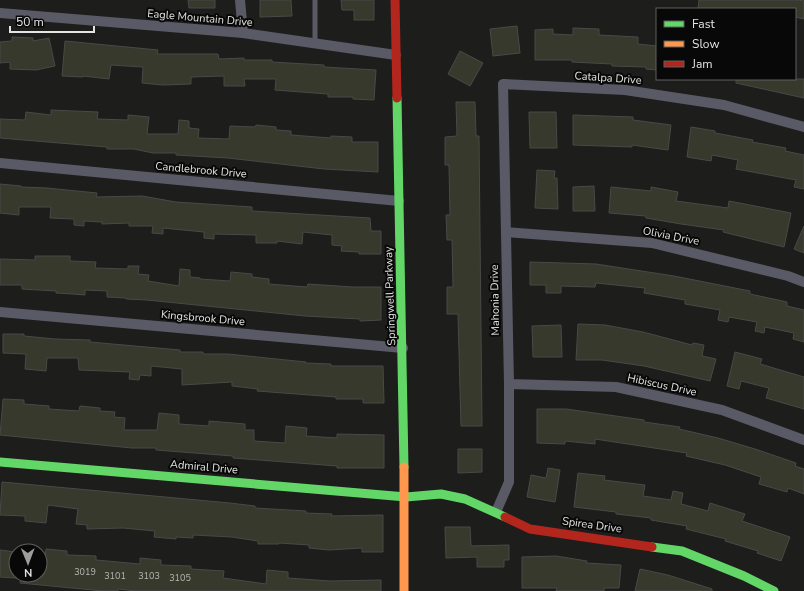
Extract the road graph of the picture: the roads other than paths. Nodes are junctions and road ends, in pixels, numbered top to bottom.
1 (240, 0) edge
2 (315, 0) edge
3 (395, 0) edge
4 (0, 13) edge
5 (243, 33) junction
6 (315, 43) junction
7 (396, 55) junction
8 (503, 84) joint
9 (804, 127) edge
10 (0, 163) edge
11 (399, 201) junction
12 (506, 232) junction
13 (804, 282) edge
14 (0, 312) edge
15 (403, 348) junction
16 (509, 384) junction
17 (804, 440) edge
18 (0, 462) edge
19 (406, 497) junction
20 (496, 512) junction
21 (404, 591) edge
22 (774, 591) edge

1 - 5 street
2 - 6 lane
3 - 7 street, Springwell Parkway
4 - 5 street, Eagle Mountain Drive
5 - 6 street, Eagle Mountain Drive
6 - 7 street, Eagle Mountain Drive
7 - 11 street, Springwell Parkway
8 - 9 street, Catalpa Drive
8 - 12 street, Mahonia Drive
10 - 11 street, Candlebrook Drive
11 - 15 street, Springwell Parkway
12 - 13 street, Olivia Drive
12 - 16 street, Mahonia Drive
14 - 15 street, Kingsbrook Drive
15 - 19 street, Springwell Parkway
16 - 17 street, Hibiscus Drive
16 - 20 street, Mahonia Drive
18 - 19 street, Admiral Drive
19 - 20 street, Spirea Drive
19 - 21 street, Springwell Parkway
20 - 22 street, Spirea Drive

